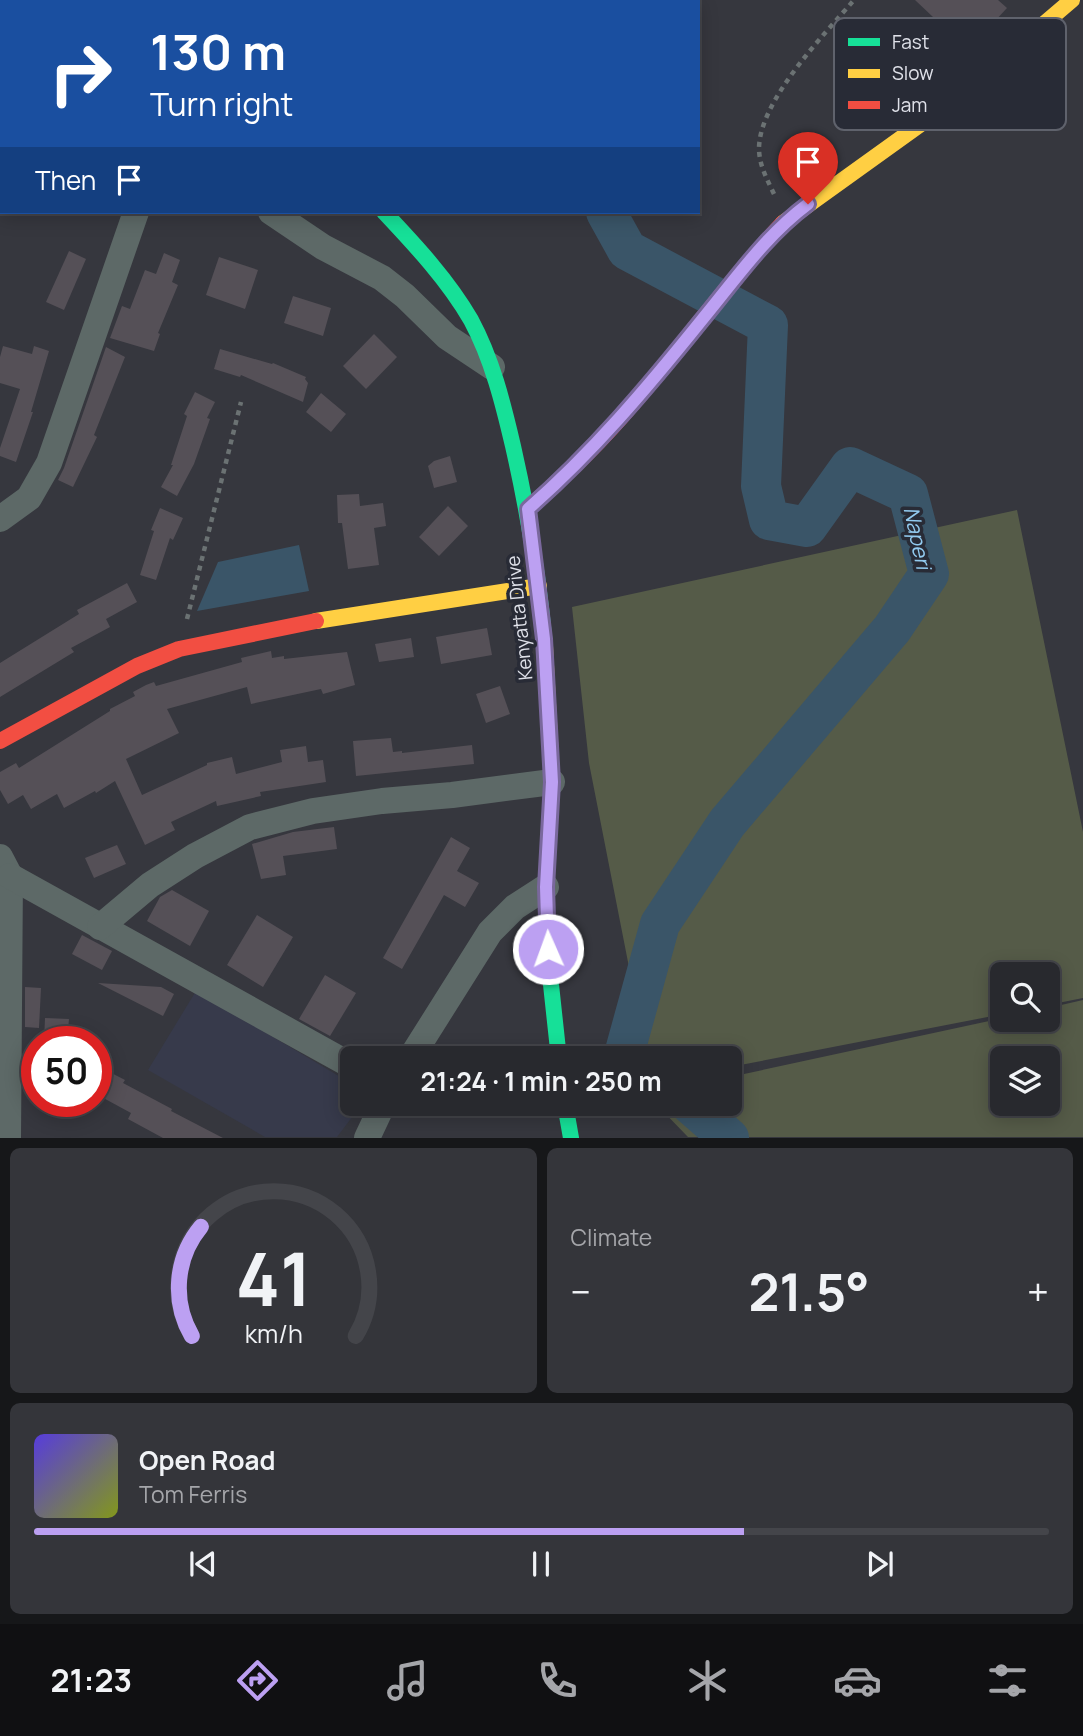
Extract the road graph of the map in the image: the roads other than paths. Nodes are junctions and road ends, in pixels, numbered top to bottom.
1 (1072, 0) edge
2 (1051, 18) edge
3 (912, 130) edge
4 (135, 214) edge
5 (274, 214) edge
6 (386, 214) edge
7 (492, 367) junction
8 (528, 509) junction
9 (0, 519) edge
10 (539, 586) junction
11 (0, 741) edge
12 (552, 782) junction
13 (5, 867) edge
14 (546, 887) junction
15 (100, 927) junction
16 (5, 987) edge
17 (418, 1046) edge
18 (558, 1046) edge
19 (340, 1059) edge
20 (377, 1116) edge
21 (567, 1116) edge
22 (8, 1138) edge
23 (367, 1138) edge
24 (571, 1138) edge

1 - 2 street
3 - 8 street
4 - 9 street
5 - 7 street
6 - 7 street, Kenyatta Drive
7 - 8 street, Kenyatta Drive
8 - 10 street, Kenyatta Drive
10 - 11 street
10 - 12 street, Kenyatta Drive
12 - 14 street, Kenyatta Drive
12 - 15 street
13 - 15 street
13 - 16 street
14 - 17 street
14 - 18 street, Kenyatta Drive
15 - 19 street
16 - 22 street
20 - 23 street
21 - 24 street

